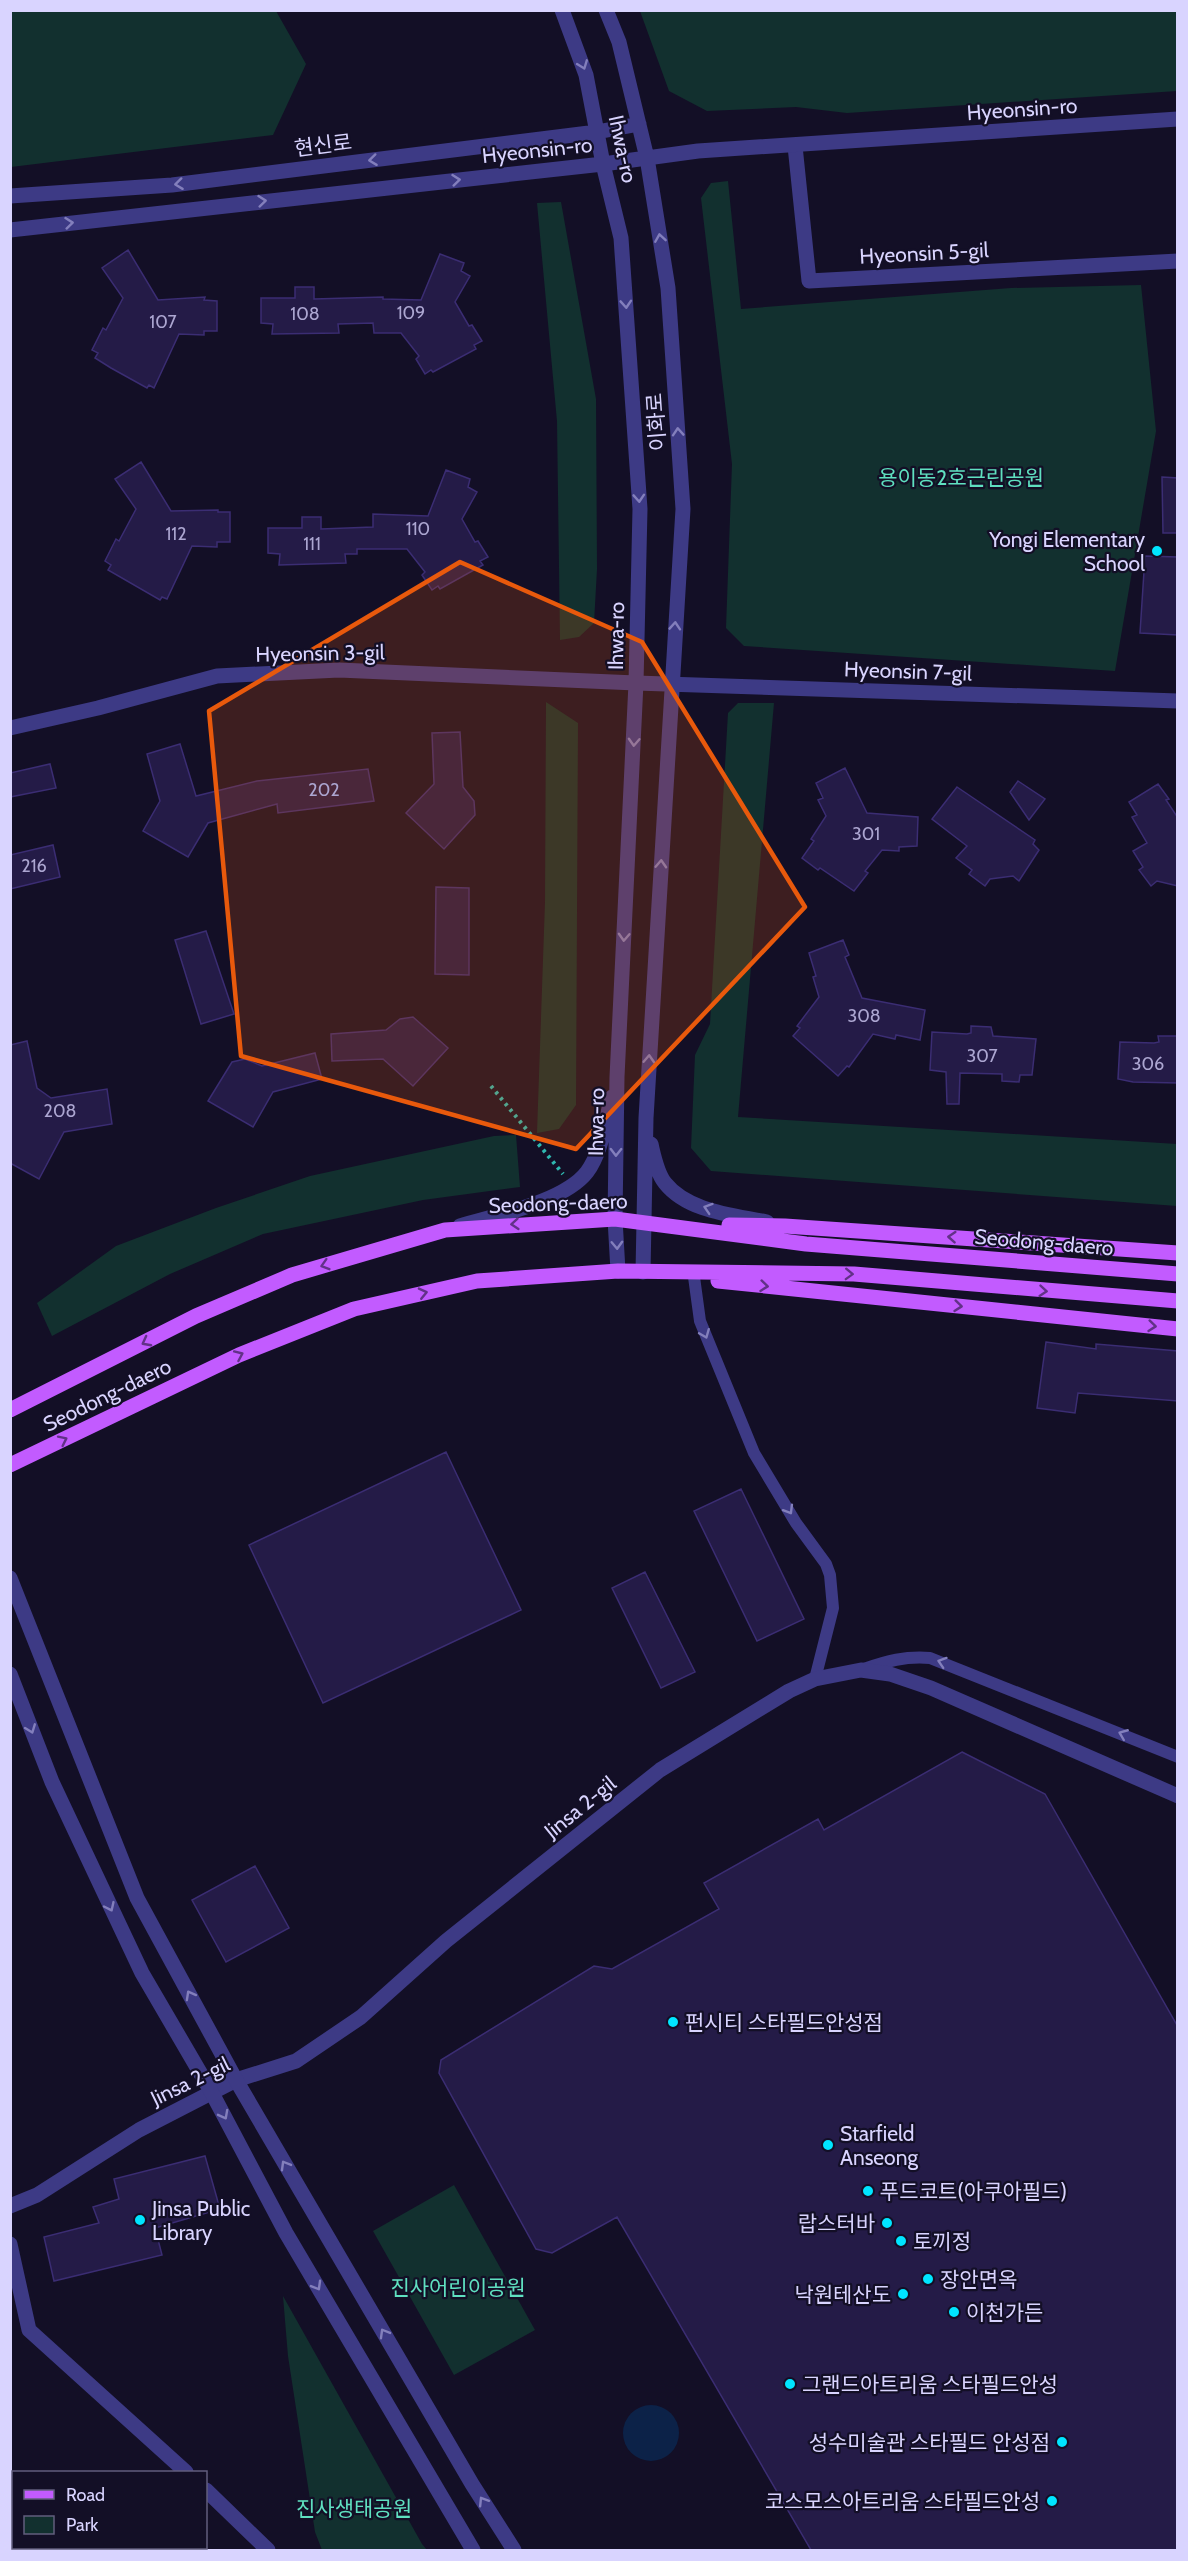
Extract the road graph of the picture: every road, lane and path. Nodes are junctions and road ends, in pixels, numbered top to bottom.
1 (562, 10) edge
2 (606, 10) edge
3 (1178, 119) edge
4 (639, 124) junction
5 (597, 132) junction
6 (795, 146) junction
7 (647, 158) junction
8 (603, 164) junction
9 (10, 196) edge
10 (10, 230) edge
11 (1178, 261) edge
12 (636, 683) junction
13 (671, 685) junction
14 (1178, 701) edge
15 (10, 728) edge
16 (617, 1077) junction
17 (491, 1086) dead end
18 (646, 1118) junction
19 (573, 1186) junction
20 (615, 1219) junction
21 (644, 1221) junction
22 (660, 1223) junction
23 (785, 1226) junction
24 (445, 1230) junction
25 (1178, 1253) edge
26 (618, 1271) junction
27 (643, 1272) junction
28 (1178, 1274) edge
29 (694, 1277) junction
30 (1178, 1302) edge
31 (1178, 1329) edge
32 (10, 1410) edge
33 (10, 1465) edge
34 (10, 1578) edge
35 (861, 1670) junction
36 (10, 1674) edge
37 (815, 1679) junction
38 (1178, 1756) edge
39 (1178, 1796) edge
40 (236, 2080) junction
41 (212, 2093) junction
42 (10, 2206) edge
43 (10, 2244) edge
44 (185, 2471) edge
45 (207, 2491) edge
46 (268, 2550) edge
47 (473, 2550) edge
48 (514, 2550) edge

1 -> 5 street, Ihwa-ro
2 - 4 street, 이화로
3 - 6 street, Hyeonsin-ro
4 - 5 street, 현신로
4 - 7 street, 이화로
5 - 8 street, Ihwa-ro
5 -> 9 street, 현신로
6 - 7 street, Hyeonsin-ro
6 - 11 street, Hyeonsin 5-gil
7 - 8 street, Hyeonsin-ro
13 -> 7 street, 이화로
10 -> 8 street, Hyeonsin-ro
8 -> 12 street, Ihwa-ro
12 - 13 street, Hyeonsin 7-gil
12 - 15 street, Hyeonsin 3-gil
12 -> 16 street, Ihwa-ro
13 - 14 street, Hyeonsin 7-gil
18 -> 13 street, 이화로
16 - 19 street
16 -> 20 street, Ihwa-ro
17 - 19 path
18 - 21 street
23 -> 18 street
19 - 24 street
20 - 21 main road, Seodong-daero
20 -> 24 main road, Seodong-daero
20 -> 26 street, Ihwa-ro
21 - 22 main road, Seodong-daero
21 - 27 street
22 - 23 main road
22 - 28 main road, Seodong-daero
25 -> 23 main road
24 -> 32 main road, Seodong-daero
26 - 27 main road, Seodong-daero
33 -> 26 main road, Seodong-daero
27 - 29 main road
27 -> 30 main road, Seodong-daero
29 -> 31 main road
29 -> 37 lane
40 -> 34 street
35 - 37 street, Jinsa 2-gil
38 -> 35 lane
35 - 39 street, Jinsa 2-gil
36 -> 41 street
37 - 40 street, Jinsa 2-gil
40 - 41 street, Jinsa 2-gil
48 -> 40 street
41 - 42 street, Jinsa 2-gil
41 -> 47 street
43 - 44 street
45 - 46 street

